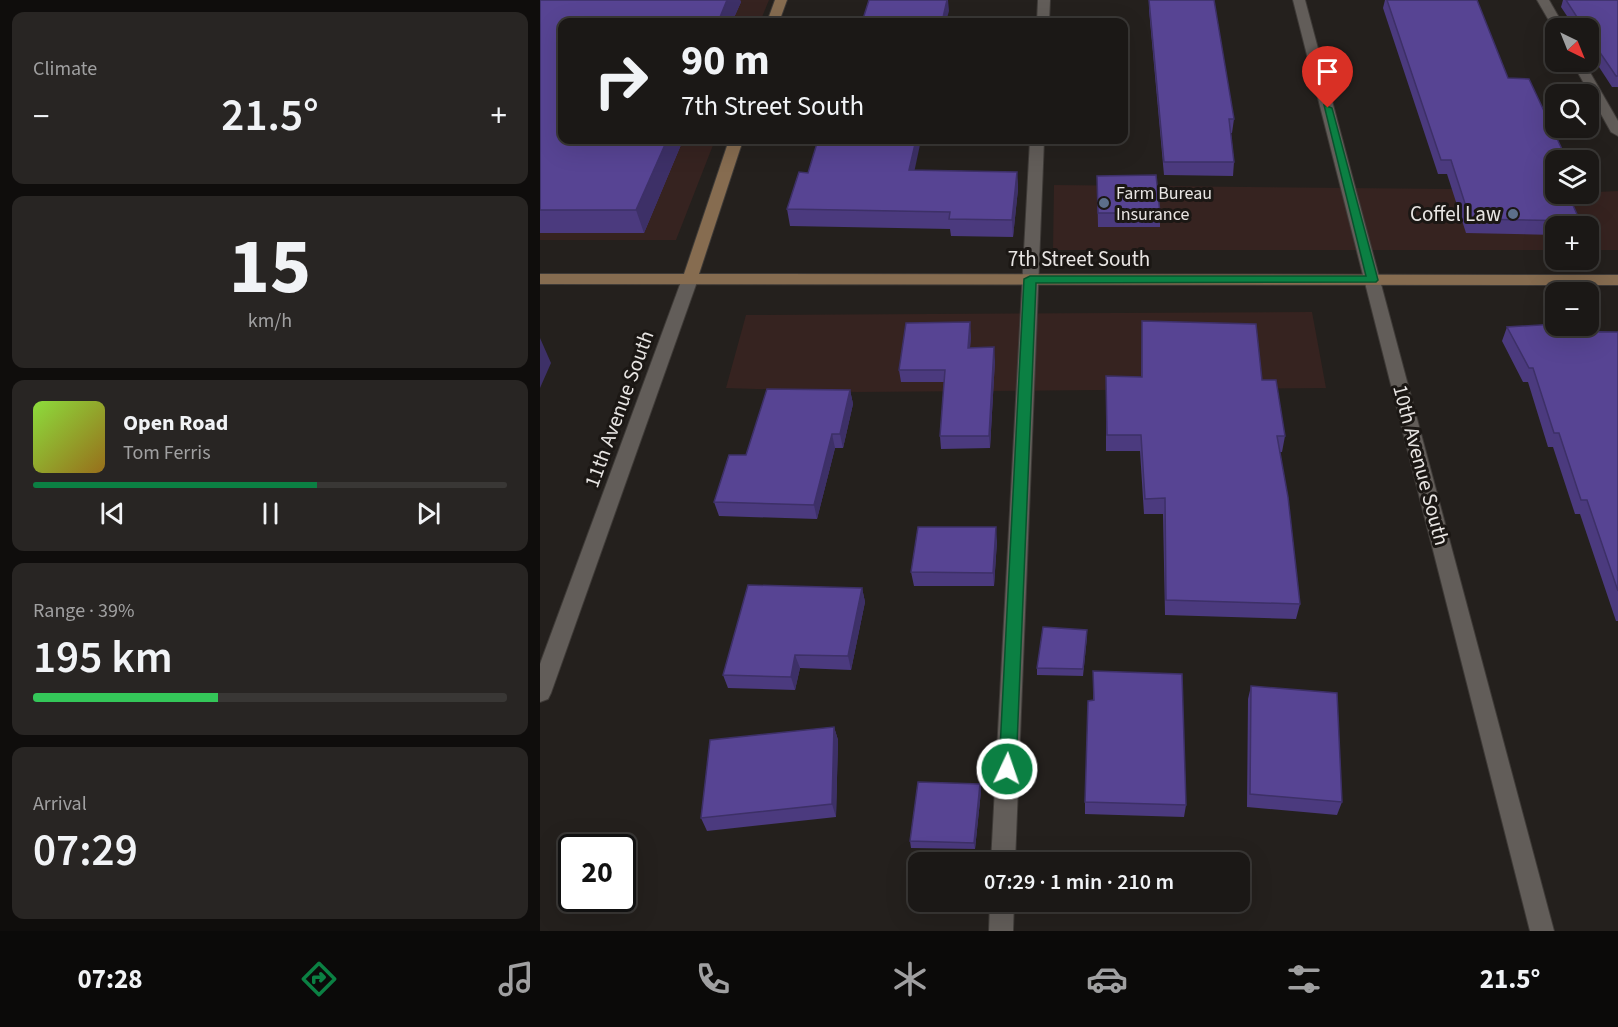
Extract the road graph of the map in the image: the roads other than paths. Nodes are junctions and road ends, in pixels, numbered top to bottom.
1 (781, 0) edge
2 (1044, 0) edge
3 (1299, 0) edge
4 (1543, 0) edge
5 (774, 18) edge
6 (1043, 18) edge
7 (1553, 18) edge
8 (1584, 72) edge
9 (1618, 132) edge
10 (735, 144) edge
11 (1037, 144) edge
12 (540, 279) edge
13 (690, 279) junction
14 (1030, 279) junction
15 (1372, 280) junction
16 (1618, 280) edge
17 (540, 693) edge
18 (1003, 852) edge
19 (1002, 912) edge
20 (1001, 931) edge
21 (1542, 931) edge

1 - 5 main road
2 - 6 street
3 - 15 street, 10th Avenue South
4 - 7 street
8 - 9 street
10 - 13 main road, 11th Avenue South
11 - 14 street
12 - 13 main road, 7th Street South
13 - 14 main road, 7th Street South
13 - 17 street, 11th Avenue South
14 - 15 main road, 7th Street South
14 - 18 street
15 - 16 main road, 7th Street South
15 - 21 street, 10th Avenue South
19 - 20 street

